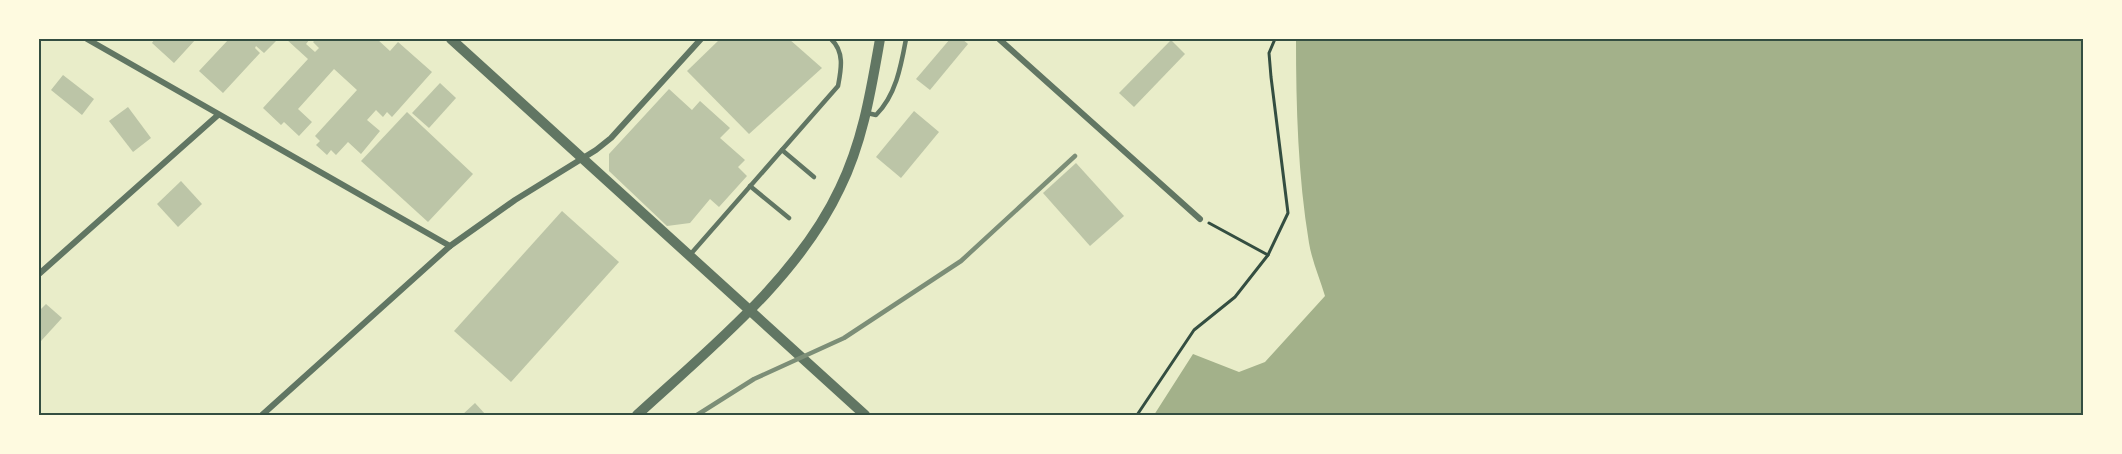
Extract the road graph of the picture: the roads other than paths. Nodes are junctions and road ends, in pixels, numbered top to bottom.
1 (87, 39) edge
2 (451, 39) edge
3 (701, 39) edge
4 (831, 39) edge
5 (880, 39) edge
6 (906, 39) edge
7 (999, 39) edge
8 (867, 113) junction
9 (218, 115) junction
10 (782, 150) junction
11 (580, 158) junction
12 (814, 177) dead end
13 (750, 186) junction
14 (789, 218) dead end
15 (1200, 219) road end
16 (450, 246) junction
17 (689, 256) junction
18 (39, 274) edge
19 (750, 312) junction
20 (262, 415) edge
21 (638, 415) edge
22 (865, 415) edge

1 - 9 street
2 - 11 street
3 - 11 street
4 - 10 lane
5 - 8 street
6 - 8 lane
7 - 15 street
8 - 19 street
9 - 16 street
9 - 18 street
10 - 12 lane
10 - 13 lane
11 - 16 street
11 - 17 street
13 - 14 lane
13 - 17 lane
16 - 20 street
17 - 19 street
19 - 21 street
19 - 22 street

